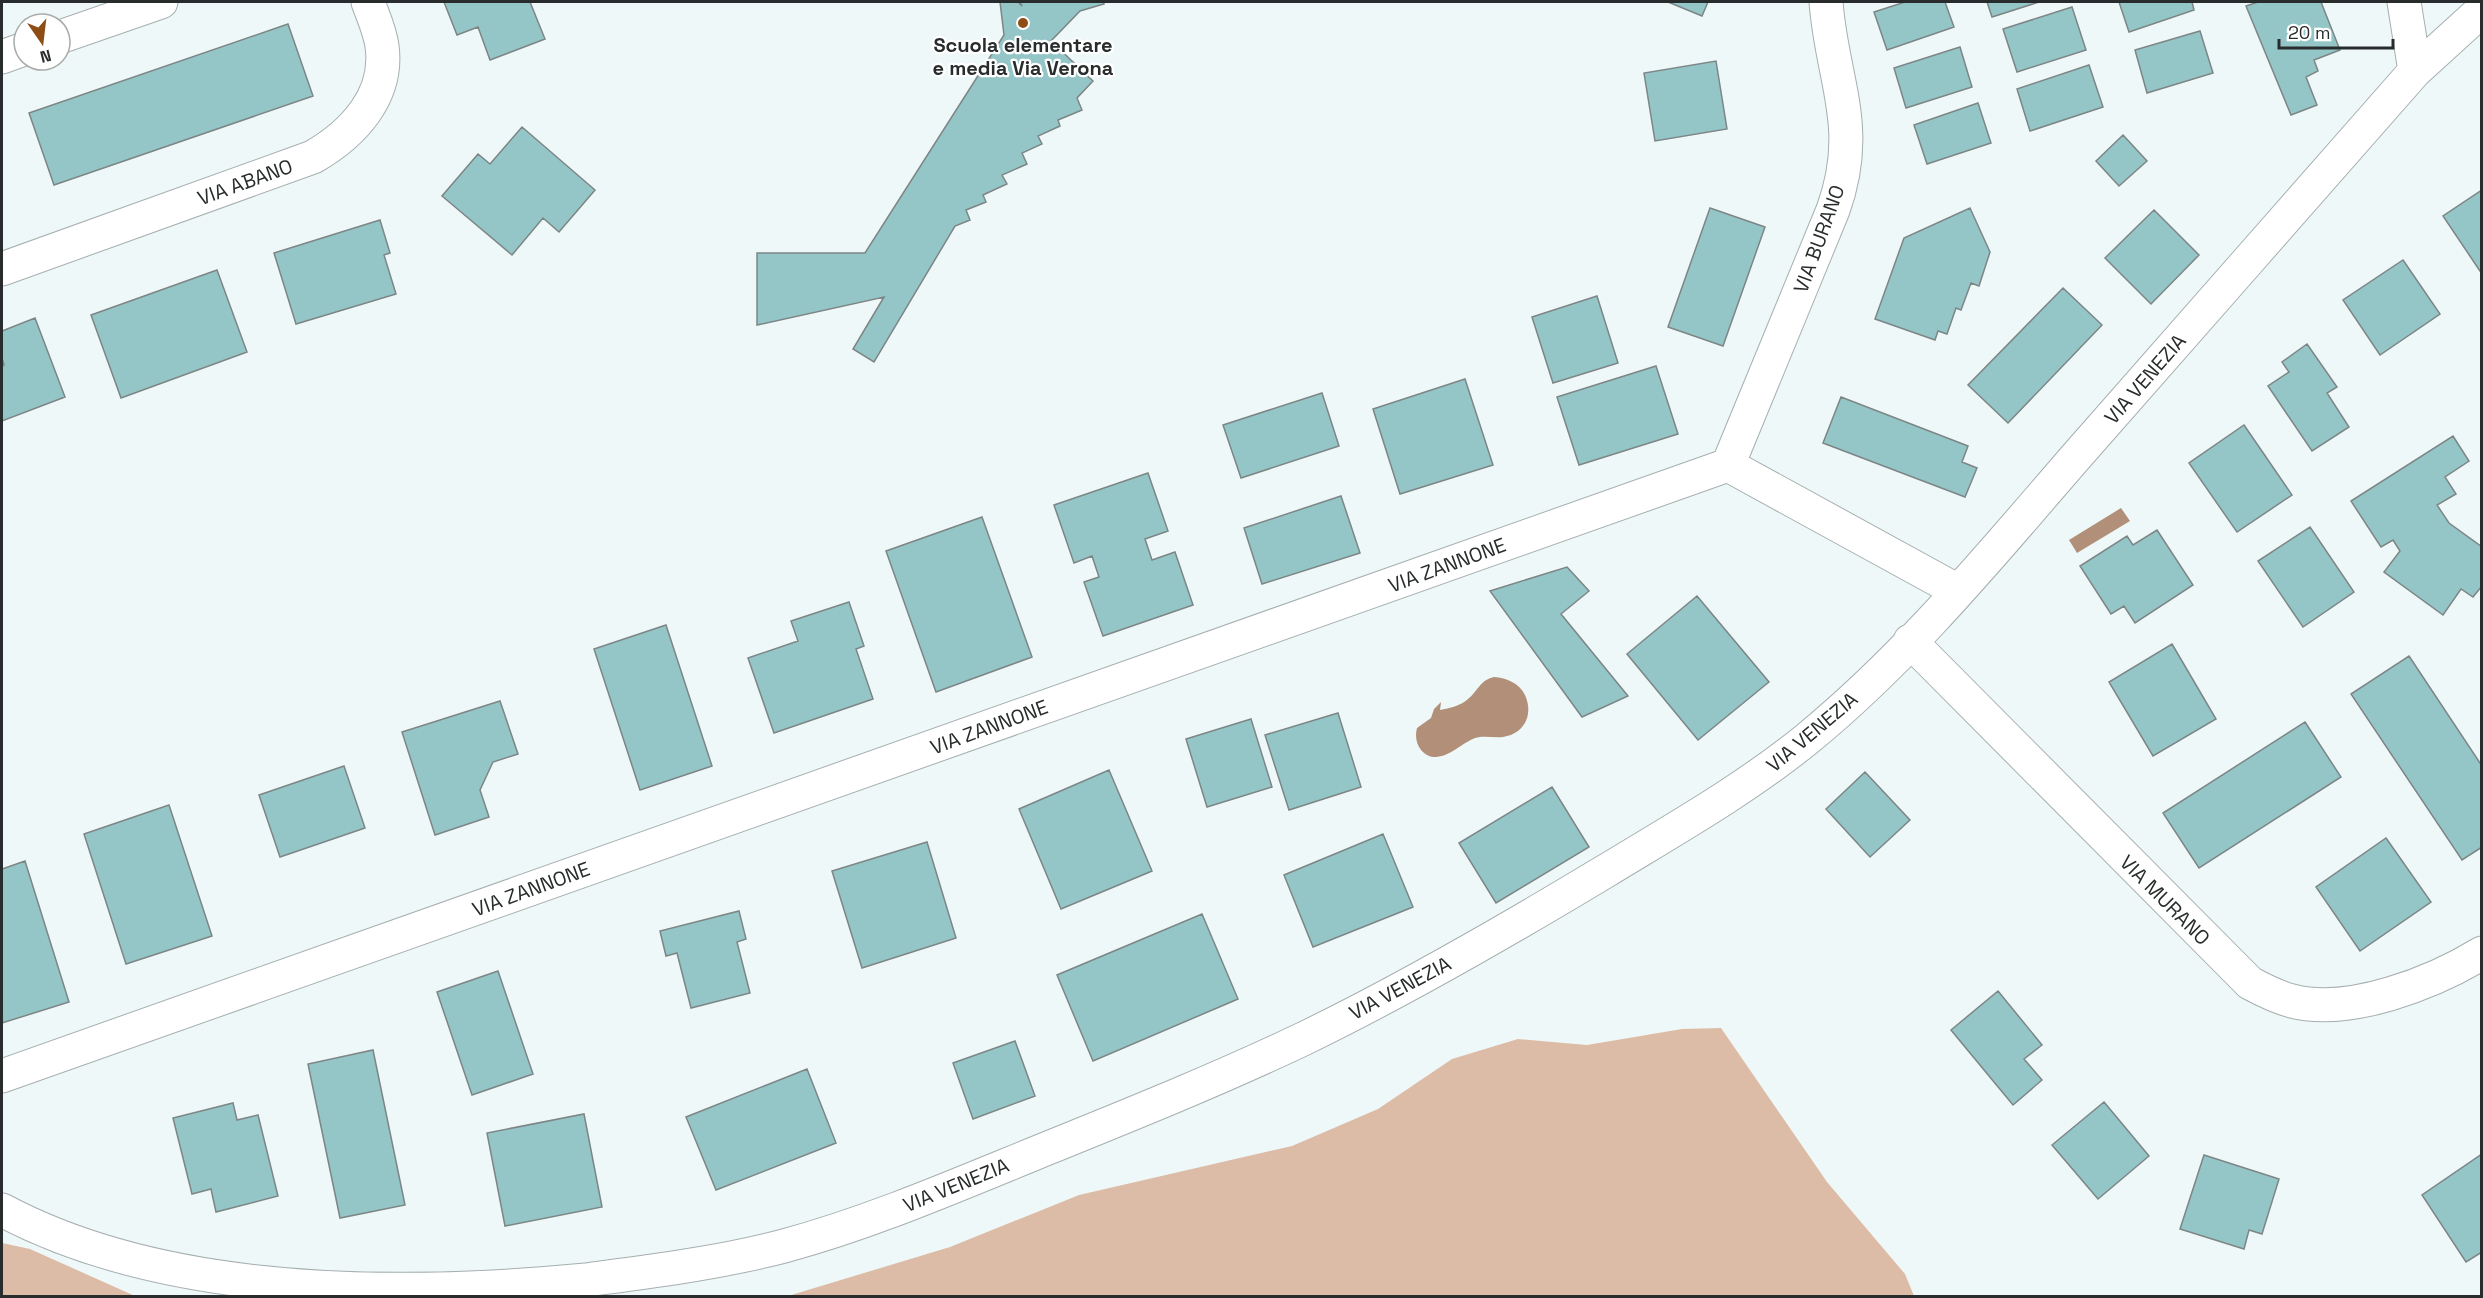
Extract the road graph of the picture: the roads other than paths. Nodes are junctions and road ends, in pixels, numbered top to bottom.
1 (161, 2) edge
2 (369, 2) edge
3 (1826, 2) edge
4 (2404, 2) edge
5 (2481, 10) edge
6 (72, 33) edge
7 (2415, 71) junction
8 (2, 269) edge
9 (1728, 465) junction
10 (1958, 591) junction
11 (1910, 641) junction
12 (2481, 953) edge
13 (2, 1076) edge
14 (2, 1210) edge

1 - 6 street
2 - 8 street, VIA ABANO
3 - 9 street, VIA BURANO
4 - 7 street
5 - 7 street, VIA VENEZIA
7 - 10 street, VIA VENEZIA
9 - 10 street
9 - 13 street, VIA ZANNONE
10 - 11 street, VIA VENEZIA
11 - 12 street, VIA MURANO
11 - 14 street, VIA VENEZIA

